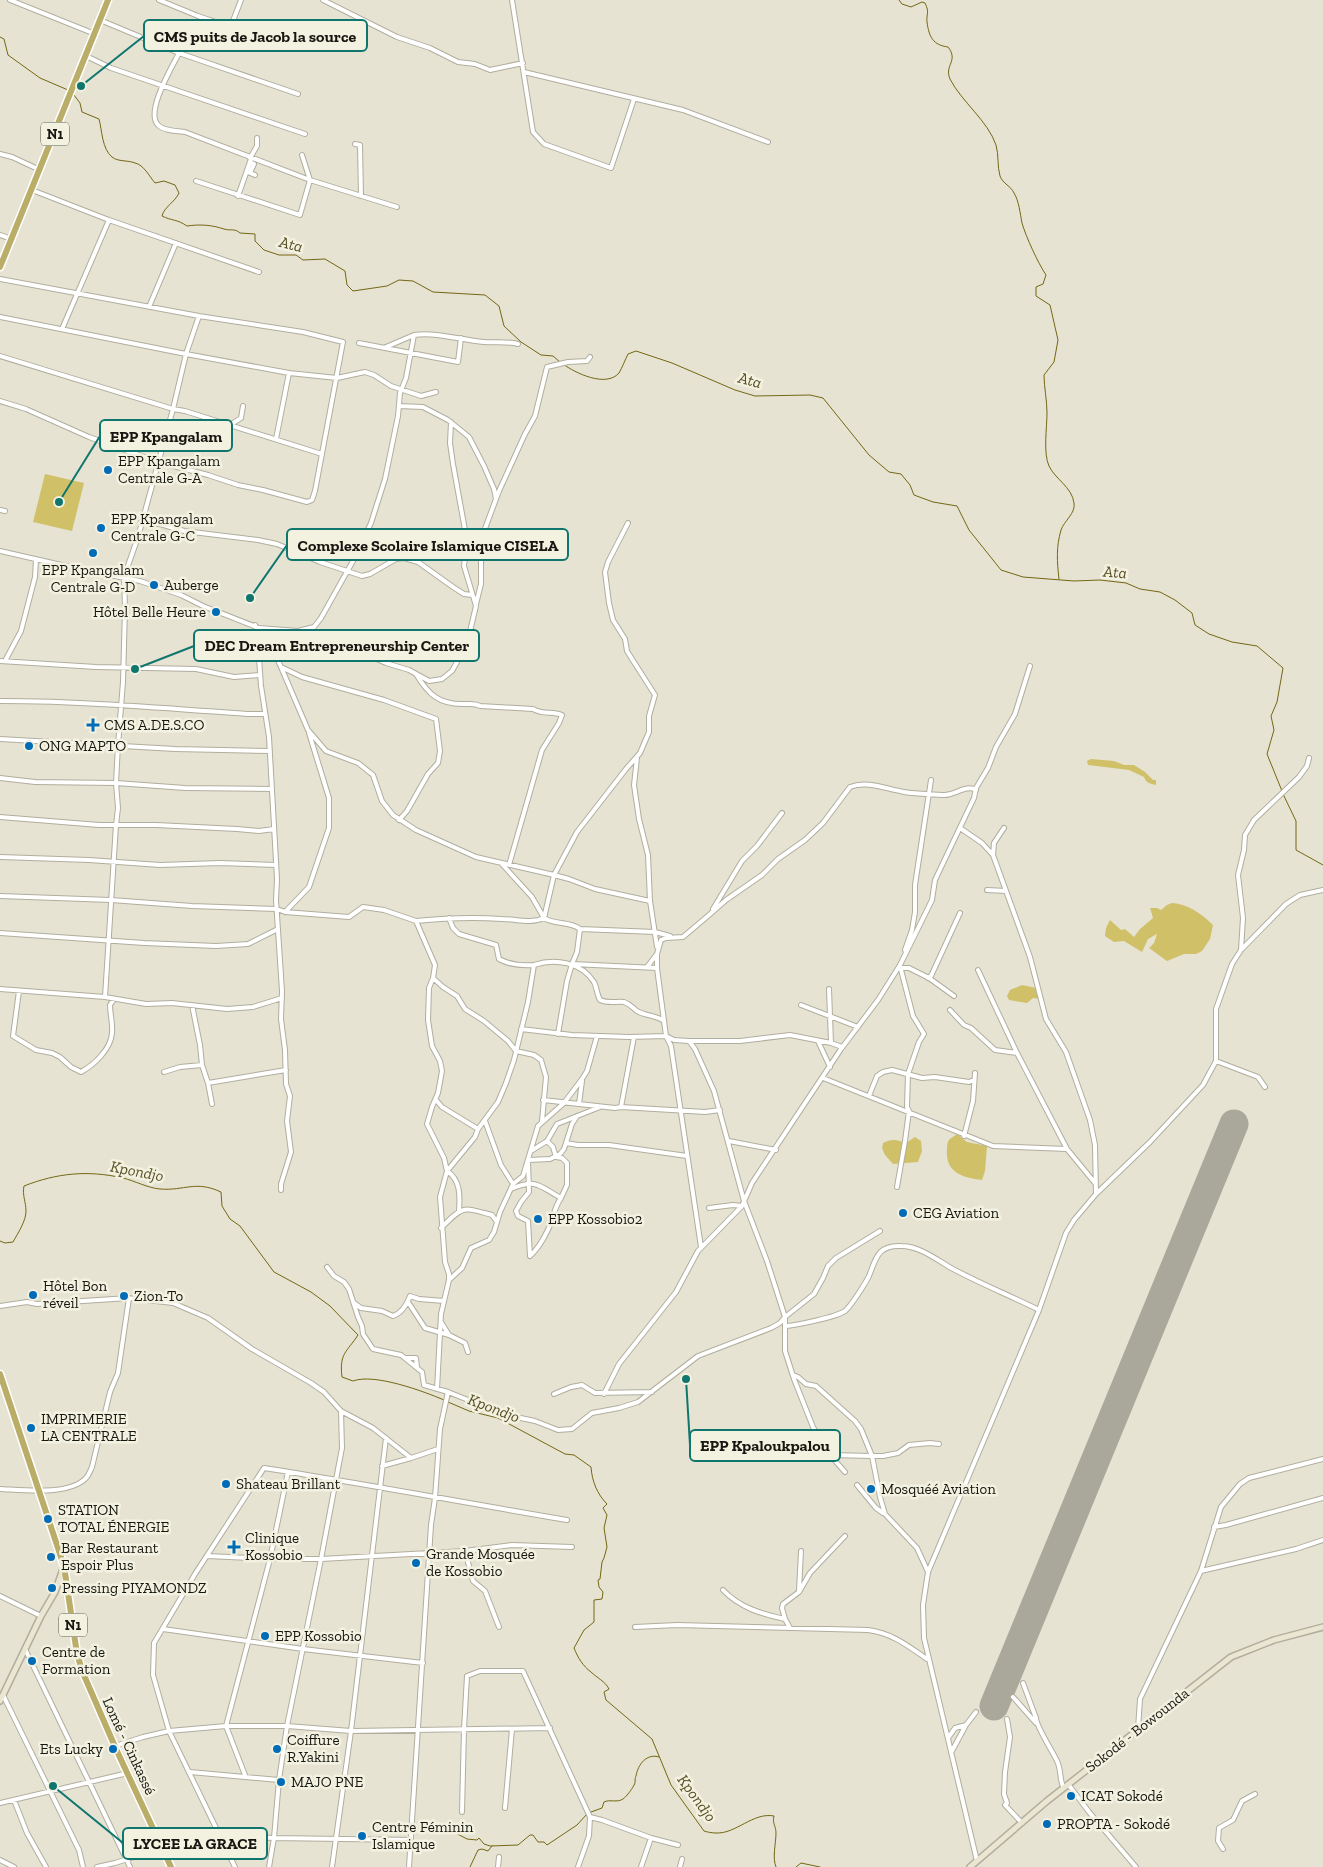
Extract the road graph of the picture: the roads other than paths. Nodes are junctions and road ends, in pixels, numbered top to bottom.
1 (10, 0) edge
2 (108, 0) edge
3 (159, 0) edge
4 (241, 0) edge
5 (323, 0) edge
6 (512, 0) edge
7 (100, 20) junction
8 (231, 26) junction
9 (95, 34) junction
10 (282, 45) dead end
11 (179, 53) junction
12 (86, 56) junction
13 (523, 63) junction
14 (524, 72) junction
15 (163, 85) junction
16 (298, 94) dead end
17 (634, 99) junction
18 (305, 134) dead end
19 (257, 138) dead end
20 (768, 142) dead end
21 (354, 144) dead end
22 (0, 154) edge
23 (302, 155) dead end
24 (250, 160) junction
25 (40, 170) junction
26 (254, 174) dead end
27 (310, 180) junction
28 (196, 181) dead end
29 (32, 190) junction
30 (238, 196) junction
31 (361, 196) junction
32 (396, 207) dead end
33 (109, 220) junction
34 (0, 235) edge
35 (12, 239) junction
36 (176, 243) junction
37 (0, 267) edge
38 (259, 272) dead end
39 (0, 279) edge
40 (77, 295) junction
41 (149, 307) junction
42 (199, 316) junction
43 (0, 317) edge
44 (62, 329) junction
45 (414, 335) junction
46 (461, 338) junction
47 (359, 343) dead end
48 (518, 344) dead end
49 (386, 347) junction
50 (186, 354) junction
51 (411, 354) junction
52 (0, 356) edge
53 (590, 357) dead end
54 (289, 373) junction
55 (337, 378) junction
56 (402, 389) junction
57 (436, 392) dead end
58 (0, 401) edge
59 (242, 406) dead end
60 (399, 406) junction
61 (174, 409) junction
62 (451, 422) junction
63 (230, 425) junction
64 (276, 439) junction
65 (322, 454) junction
66 (158, 462) junction
67 (496, 500) junction
68 (142, 522) junction
69 (628, 523) dead end
70 (0, 551) edge
71 (36, 558) junction
72 (347, 572) junction
73 (124, 577) junction
74 (472, 595) junction
75 (476, 606) junction
76 (254, 625) junction
77 (259, 628) junction
78 (285, 630) junction
79 (0, 661) edge
80 (6, 661) junction
81 (124, 666) junction
82 (1030, 666) dead end
83 (281, 667) junction
84 (416, 674) junction
85 (259, 675) junction
86 (0, 701) edge
87 (122, 704) junction
88 (266, 714) junction
89 (308, 730) junction
90 (0, 739) edge
91 (118, 745) junction
92 (270, 751) junction
93 (637, 758) junction
94 (1309, 758) dead end
95 (0, 778) edge
96 (931, 780) dead end
97 (116, 783) junction
98 (272, 789) junction
99 (976, 790) junction
100 (929, 793) junction
101 (782, 813) dead end
102 (0, 817) edge
103 (399, 820) junction
104 (116, 825) junction
105 (960, 828) junction
106 (1004, 828) dead end
107 (274, 829) junction
108 (993, 855) junction
109 (0, 857) edge
110 (114, 862) junction
111 (501, 863) junction
112 (276, 865) junction
113 (509, 865) junction
114 (554, 875) junction
115 (987, 890) dead end
116 (1323, 890) edge
117 (1006, 891) junction
118 (0, 896) edge
119 (111, 900) junction
120 (650, 902) junction
121 (277, 909) junction
122 (285, 912) junction
123 (960, 913) dead end
124 (709, 915) junction
125 (449, 918) junction
126 (544, 918) junction
127 (416, 921) junction
128 (278, 929) junction
129 (580, 929) junction
130 (655, 932) junction
131 (0, 933) edge
132 (678, 938) junction
133 (109, 940) junction
134 (1241, 950) junction
135 (657, 954) junction
136 (572, 964) junction
137 (534, 965) junction
138 (900, 966) junction
139 (647, 967) junction
140 (657, 968) junction
141 (978, 970) dead end
142 (433, 978) junction
143 (928, 978) junction
144 (0, 989) edge
145 (829, 989) dead end
146 (19, 990) junction
147 (954, 996) dead end
148 (105, 997) junction
149 (282, 998) junction
150 (114, 999) junction
151 (192, 1005) junction
152 (801, 1005) dead end
153 (950, 1010) dead end
154 (830, 1016) junction
155 (664, 1021) junction
156 (858, 1026) junction
157 (521, 1030) junction
158 (558, 1034) junction
159 (597, 1036) junction
160 (666, 1036) junction
161 (634, 1037) junction
162 (689, 1041) junction
163 (818, 1041) junction
164 (831, 1043) junction
165 (842, 1047) junction
166 (516, 1051) junction
167 (1017, 1053) junction
168 (1216, 1061) junction
169 (202, 1065) junction
170 (830, 1067) junction
171 (286, 1070) junction
172 (164, 1072) dead end
173 (975, 1073) dead end
174 (908, 1074) junction
175 (823, 1078) junction
176 (582, 1079) junction
177 (974, 1080) junction
178 (208, 1083) junction
179 (1265, 1087) dead end
180 (869, 1096) junction
181 (436, 1100) junction
182 (543, 1100) junction
183 (564, 1103) junction
184 (212, 1104) dead end
185 (579, 1104) junction
186 (601, 1106) junction
187 (621, 1107) junction
188 (720, 1110) junction
189 (681, 1111) junction
190 (909, 1111) junction
191 (577, 1116) junction
192 (485, 1121) junction
193 (542, 1121) junction
194 (478, 1129) junction
195 (964, 1136) junction
196 (547, 1141) junction
197 (729, 1141) junction
198 (566, 1143) junction
199 (1067, 1149) junction
200 (776, 1150) junction
201 (531, 1151) junction
202 (687, 1156) junction
203 (556, 1157) junction
204 (528, 1160) junction
205 (447, 1171) junction
206 (528, 1182) junction
207 (1095, 1183) junction
208 (513, 1184) junction
209 (897, 1187) dead end
210 (511, 1189) junction
211 (281, 1190) dead end
212 (1096, 1194) junction
213 (561, 1198) junction
214 (743, 1203) junction
215 (709, 1208) dead end
216 (459, 1212) junction
217 (497, 1223) junction
218 (441, 1228) junction
219 (880, 1231) dead end
220 (702, 1247) junction
221 (327, 1268) dead end
222 (449, 1280) junction
223 (130, 1298) junction
224 (444, 1301) junction
225 (408, 1302) junction
226 (354, 1303) junction
227 (0, 1306) edge
228 (1039, 1310) junction
229 (785, 1317) junction
230 (441, 1322) junction
231 (786, 1326) junction
232 (441, 1334) junction
233 (449, 1335) junction
234 (468, 1352) dead end
235 (0, 1374) edge
236 (792, 1375) junction
237 (437, 1389) junction
238 (3, 1391) edge
239 (652, 1392) junction
240 (447, 1393) junction
241 (554, 1394) dead end
242 (604, 1394) junction
243 (341, 1411) junction
244 (386, 1438) junction
245 (940, 1444) dead end
246 (438, 1449) junction
247 (830, 1455) junction
248 (872, 1456) junction
249 (411, 1458) junction
250 (1323, 1459) edge
251 (382, 1466) junction
252 (288, 1472) junction
253 (846, 1472) dead end
254 (336, 1479) junction
255 (857, 1485) dead end
256 (379, 1488) junction
257 (0, 1489) edge
258 (40, 1491) junction
259 (435, 1498) junction
260 (1323, 1498) edge
261 (885, 1514) junction
262 (567, 1520) dead end
263 (1214, 1527) junction
264 (845, 1536) dead end
265 (1323, 1540) edge
266 (572, 1547) dead end
267 (465, 1550) junction
268 (801, 1551) dead end
269 (429, 1552) junction
270 (207, 1556) junction
271 (371, 1556) junction
272 (270, 1559) junction
273 (321, 1559) junction
274 (64, 1566) junction
275 (1200, 1571) junction
276 (928, 1572) junction
277 (723, 1590) dead end
278 (799, 1592) junction
279 (0, 1596) edge
280 (41, 1616) junction
281 (785, 1618) junction
282 (635, 1626) dead end
283 (499, 1627) dead end
284 (1323, 1627) edge
285 (163, 1628) junction
286 (790, 1628) junction
287 (249, 1641) junction
288 (25, 1649) junction
289 (303, 1649) junction
290 (359, 1655) junction
291 (928, 1660) junction
292 (423, 1663) junction
293 (1023, 1683) dead end
294 (3, 1694) junction
295 (1013, 1698) dead end
296 (0, 1701) edge
297 (976, 1712) dead end
298 (1007, 1719) dead end
299 (1036, 1723) junction
300 (966, 1725) junction
301 (226, 1726) junction
302 (287, 1726) junction
303 (512, 1728) junction
304 (550, 1728) junction
305 (464, 1729) junction
306 (1138, 1729) junction
307 (417, 1730) junction
308 (169, 1731) junction
309 (351, 1731) junction
310 (948, 1738) junction
311 (115, 1746) junction
312 (952, 1751) junction
313 (190, 1772) junction
314 (128, 1773) junction
315 (245, 1775) junction
316 (279, 1780) junction
317 (88, 1782) junction
318 (1066, 1786) junction
319 (49, 1792) junction
320 (1255, 1794) dead end
321 (14, 1800) junction
322 (0, 1803) edge
323 (505, 1808) dead end
324 (462, 1812) dead end
325 (589, 1816) junction
326 (1022, 1823) junction
327 (220, 1835) junction
328 (274, 1838) junction
329 (651, 1838) junction
330 (336, 1839) junction
331 (411, 1840) junction
332 (678, 1845) dead end
333 (162, 1848) junction
334 (1223, 1849) dead end
335 (499, 1857) dead end
336 (682, 1859) dead end
337 (0, 1860) edge
338 (126, 1860) junction
339 (977, 1861) junction
340 (14, 1867) edge
341 (46, 1867) edge
342 (83, 1867) edge
343 (96, 1867) edge
344 (130, 1867) edge
345 (171, 1867) edge
346 (235, 1867) edge
347 (269, 1867) edge
348 (332, 1867) edge
349 (409, 1867) edge
350 (498, 1867) edge
351 (578, 1867) edge
352 (640, 1867) edge
353 (680, 1867) edge
354 (970, 1867) edge
355 (1136, 1867) edge

1 - 9 street
2 - 7 highway, N1
3 - 8 street
4 - 8 street
5 - 13 street
6 - 13 street
7 - 9 highway, N1
7 - 11 street
8 - 10 street
9 - 12 highway, N1
11 - 15 street
11 - 16 street
12 - 15 street
12 - 25 highway, N1
13 - 14 street
14 - 17 street
14 - 17 street
15 - 18 street
15 - 24 street
17 - 20 street
19 - 24 street
21 - 31 street
22 - 25 street
23 - 27 street
24 - 26 street
24 - 27 street
24 - 30 street
25 - 29 highway, N1
27 - 30 street
27 - 31 street
28 - 30 street
29 - 33 street
29 - 35 highway, N1
31 - 32 street
33 - 36 street
33 - 40 street
34 - 35 street
35 - 37 highway, N1
36 - 38 street
36 - 41 street
39 - 40 street
40 - 41 street
40 - 44 street
41 - 42 street
42 - 50 street
42 - 55 street
43 - 44 street
44 - 50 street
45 - 46 street
45 - 49 street
45 - 51 street
46 - 48 street
46 - 51 street
47 - 49 street
49 - 51 street
50 - 54 street
50 - 61 street
51 - 56 street
52 - 61 street
53 - 67 street
54 - 55 street
54 - 64 street
55 - 56 street
55 - 65 street
56 - 57 street
56 - 60 street
58 - 66 street
59 - 63 street
60 - 62 street
60 - 72 street
61 - 63 street
61 - 66 street
62 - 67 street
62 - 74 street
63 - 64 street
64 - 65 street
65 - 66 street
66 - 68 street
67 - 75 street
68 - 72 street
68 - 73 street
69 - 93 street
70 - 71 street
71 - 73 street
71 - 80 street
72 - 74 street
72 - 78 street
73 - 76 street
73 - 81 street
74 - 75 street
75 - 84 street
76 - 77 street
76 - 85 street
77 - 78 street
77 - 83 street
78 - 84 street
79 - 80 street
80 - 81 street
81 - 85 street
81 - 87 street
82 - 99 street
83 - 89 street
83 - 103 street
84 - 113 street
85 - 88 street
86 - 87 street
87 - 88 street
87 - 91 street
88 - 92 street
89 - 103 street
89 - 122 street
90 - 91 street
91 - 92 street
91 - 97 street
92 - 98 street
93 - 114 street
93 - 120 street
94 - 134 street
95 - 97 street
96 - 100 street
97 - 98 street
97 - 104 street
98 - 107 street
99 - 100 street
99 - 105 street
100 - 124 street
100 - 138 street
101 - 124 street
102 - 104 street
103 - 111 street
104 - 107 street
104 - 110 street
105 - 108 street
105 - 138 street
106 - 108 street
107 - 112 street
108 - 117 street
109 - 110 street
110 - 112 street
110 - 119 street
111 - 113 street
111 - 126 street
112 - 121 street
113 - 114 street
114 - 120 street
114 - 126 street
115 - 117 street
116 - 134 street
117 - 207 street
118 - 119 street
119 - 121 street
119 - 133 street
120 - 130 street
121 - 122 street
121 - 128 street
122 - 127 street
123 - 143 street
124 - 132 street
125 - 126 street
125 - 127 street
125 - 137 street
126 - 129 street
127 - 142 street
128 - 133 street
128 - 149 street
129 - 130 street
129 - 136 street
130 - 132 street
130 - 135 street
131 - 133 street
132 - 135 street
133 - 148 street
134 - 168 street
135 - 139 street
135 - 140 street
136 - 137 street
136 - 139 street
136 - 155 street
136 - 158 street
137 - 157 street
138 - 143 street
138 - 156 street
138 - 174 street
139 - 140 street
140 - 155 street
141 - 167 street
142 - 166 street
142 - 181 street
143 - 147 street
144 - 146 street
145 - 154 street
146 - 148 street
146 - 150 street
148 - 150 street
149 - 151 street
149 - 171 street
150 - 151 street
151 - 169 street
152 - 154 street
153 - 167 street
154 - 156 street
154 - 164 street
155 - 160 street
156 - 165 street
157 - 158 street
157 - 166 street
158 - 159 street
159 - 161 street
159 - 176 street
160 - 161 street
160 - 162 street
160 - 189 street
161 - 187 street
162 - 163 street
162 - 188 street
163 - 164 street
163 - 170 street
164 - 165 street
165 - 170 street
166 - 182 street
166 - 192 street
167 - 199 street
168 - 179 street
168 - 212 street
169 - 172 street
169 - 178 street
170 - 175 street
171 - 178 street
171 - 211 street
173 - 177 street
174 - 177 street
174 - 180 street
174 - 190 street
175 - 180 street
175 - 200 street
176 - 183 street
176 - 185 street
177 - 195 street
178 - 184 street
180 - 190 street
181 - 194 street
181 - 205 street
182 - 183 street
182 - 193 street
183 - 185 street
183 - 193 street
185 - 186 street
186 - 187 street
186 - 191 street
187 - 189 street
188 - 189 street
188 - 197 street
189 - 202 street
190 - 195 street
190 - 209 street
191 - 196 street
191 - 198 street
192 - 194 street
192 - 208 street
193 - 201 street
194 - 205 street
195 - 199 street
196 - 201 street
196 - 203 street
197 - 200 street
197 - 214 street
198 - 202 street
198 - 203 street
199 - 207 street
200 - 214 street
201 - 204 street
202 - 220 street
203 - 204 street
203 - 213 street
204 - 206 street
204 - 208 street
205 - 216 street
205 - 218 street
206 - 210 street
206 - 213 street
206 - 213 street
207 - 212 street
208 - 210 street
210 - 217 street
212 - 228 street
214 - 215 street
214 - 220 street
214 - 229 street
216 - 217 street
216 - 218 street
217 - 222 street
218 - 222 street
219 - 229 street
220 - 242 street
221 - 226 street
222 - 224 street
223 - 227 street
223 - 243 street
223 - 258 street
224 - 225 street
224 - 230 street
225 - 226 street
225 - 232 street
226 - 237 street
228 - 231 street
228 - 276 street
229 - 231 street
229 - 239 street
230 - 232 street
230 - 233 street
231 - 236 street
232 - 233 street
232 - 237 street
233 - 234 street
235 - 238 highway, Lomé - Cinkassé / N1
236 - 247 street
236 - 248 street
237 - 240 street
238 - 258 highway, Lomé - Cinkassé / N1
239 - 240 street
239 - 242 street
240 - 246 street
241 - 242 street
243 - 244 street
243 - 254 street
244 - 249 street
244 - 251 street
245 - 248 street
246 - 249 street
246 - 259 street
247 - 248 street
247 - 253 street
248 - 261 street
249 - 251 street
250 - 263 street
251 - 256 street
252 - 254 street
252 - 270 street
252 - 272 street
254 - 256 street
254 - 273 street
255 - 261 street
256 - 259 street
256 - 271 street
257 - 258 street
258 - 274 highway, Lomé - Cinkassé / N1
259 - 262 street
259 - 269 street
260 - 263 street
261 - 276 street
263 - 275 street
264 - 278 street
265 - 275 street
266 - 267 street
267 - 269 street
267 - 283 street
268 - 278 street
269 - 271 street
269 - 292 street
270 - 272 street
270 - 285 street
271 - 273 street
271 - 290 street
272 - 273 street
272 - 287 street
273 - 289 street
274 - 280 main road
274 - 311 highway, Lomé - Cinkassé / N1
275 - 306 street
276 - 291 street
277 - 281 street
278 - 281 street
279 - 280 street
280 - 288 main road
281 - 286 street
282 - 286 street
284 - 306 main road, Sokodé - Bowounda
285 - 287 street
285 - 308 street
286 - 291 street
287 - 289 street
287 - 301 street
288 - 294 main road
288 - 317 street
289 - 290 street
289 - 302 street
290 - 292 street
290 - 309 street
291 - 310 street
292 - 307 street
293 - 299 street
294 - 296 main road
294 - 319 street
295 - 299 street
297 - 300 street
298 - 326 street
299 - 318 street
300 - 310 street
300 - 312 street
301 - 302 street
301 - 308 street
301 - 315 street
302 - 309 street
302 - 316 street
303 - 304 street
303 - 305 street
303 - 323 street
304 - 305 street
304 - 325 street
305 - 307 street
305 - 324 street
306 - 318 main road, Sokodé - Bowounda
307 - 309 street
307 - 331 street
308 - 311 street
308 - 313 street
309 - 330 street
310 - 312 street
311 - 314 highway, Lomé - Cinkassé / N1
312 - 339 street
313 - 315 street
313 - 327 street
314 - 317 street
314 - 333 highway, Lomé - Cinkassé / N1
315 - 316 street
316 - 328 street
317 - 319 street
317 - 338 street
318 - 326 main road, Sokodé - Bowounda
318 - 355 street
319 - 321 street
319 - 342 street
320 - 334 street
321 - 322 street
321 - 341 street
325 - 329 street
325 - 351 street
326 - 339 main road, Sokodé - Bowounda
327 - 328 street
327 - 333 street
327 - 346 street
328 - 330 street
328 - 347 street
329 - 332 street
329 - 352 street
330 - 331 street
330 - 348 street
331 - 349 street
333 - 338 street
333 - 345 highway, Lomé - Cinkassé / N1
335 - 350 street
336 - 353 street
337 - 340 street
338 - 343 street
338 - 344 street
339 - 354 main road, Sokodé - Bowounda

